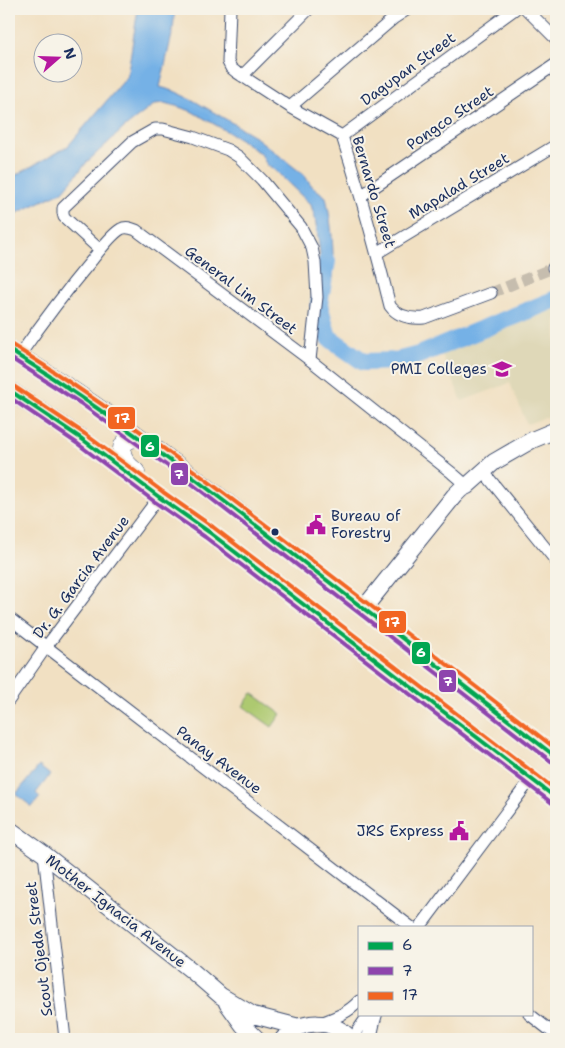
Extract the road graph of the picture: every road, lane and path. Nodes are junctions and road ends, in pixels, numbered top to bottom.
1 (230, 9) edge
2 (310, 9) edge
3 (408, 9) edge
4 (515, 9) edge
5 (526, 9) edge
6 (556, 39) edge
7 (556, 64) edge
8 (242, 76) junction
9 (290, 107) junction
10 (342, 136) junction
11 (556, 145) edge
12 (361, 196) junction
13 (100, 250) junction
14 (377, 253) junction
15 (491, 293) tunnel mouth
16 (14, 353) edge
17 (310, 360) junction
18 (9, 390) edge
19 (556, 430) edge
20 (142, 439) junction
21 (482, 471) junction
22 (467, 486) junction
23 (165, 501) junction
24 (556, 561) edge
25 (368, 611) junction
26 (9, 618) edge
27 (46, 647) junction
28 (9, 700) edge
29 (556, 757) edge
30 (531, 779) junction
31 (556, 798) edge
32 (9, 829) edge
33 (44, 854) junction
34 (410, 926) edge
35 (421, 926) edge
36 (221, 996) junction
37 (358, 1002) edge
38 (368, 1016) edge
39 (374, 1016) edge
40 (532, 1016) edge
41 (320, 1023) junction
42 (298, 1027) junction
43 (556, 1035) edge
44 (65, 1039) edge
45 (256, 1039) edge
46 (283, 1039) edge
47 (353, 1039) edge
48 (369, 1039) edge

1 - 8 street, Bernardo Street
2 - 8 street
3 - 9 street
4 - 10 street, Dagupan Street
5 - 6 street
7 - 12 street, Pongco Street
8 - 9 street, Bernardo Street
9 - 10 street, Bernardo Street
10 - 12 street, Bernardo Street
11 - 14 street, Mapalad Street
12 - 14 street, Bernardo Street
13 - 16 street, General Lim Street
13 - 17 street, General Lim Street
13 - 17 street
14 - 15 street, Bernardo Street
16 - 20 main road
17 - 22 street, General Lim Street
18 - 23 main road
19 - 21 main road
20 - 23 main road
20 - 25 main road
21 - 22 main road
21 - 24 street
22 - 25 main road
23 - 27 street, Dr. G. Garcia Avenue
23 - 30 main road
25 - 29 main road
26 - 27 street, Panay Avenue
27 - 28 street, Dr. G. Garcia Avenue
27 - 34 street, Panay Avenue
30 - 31 main road
30 - 35 street
32 - 33 main road, Mother Ignacia Avenue
33 - 36 main road, Mother Ignacia Avenue
33 - 44 street, Scout Ojeda Street
36 - 42 main road, Mother Ignacia Avenue
36 - 45 main road, Mother Ignacia Avenue
37 - 41 street
38 - 47 street
39 - 48 street
40 - 43 street
41 - 42 main road
41 - 47 main road
42 - 46 main road

